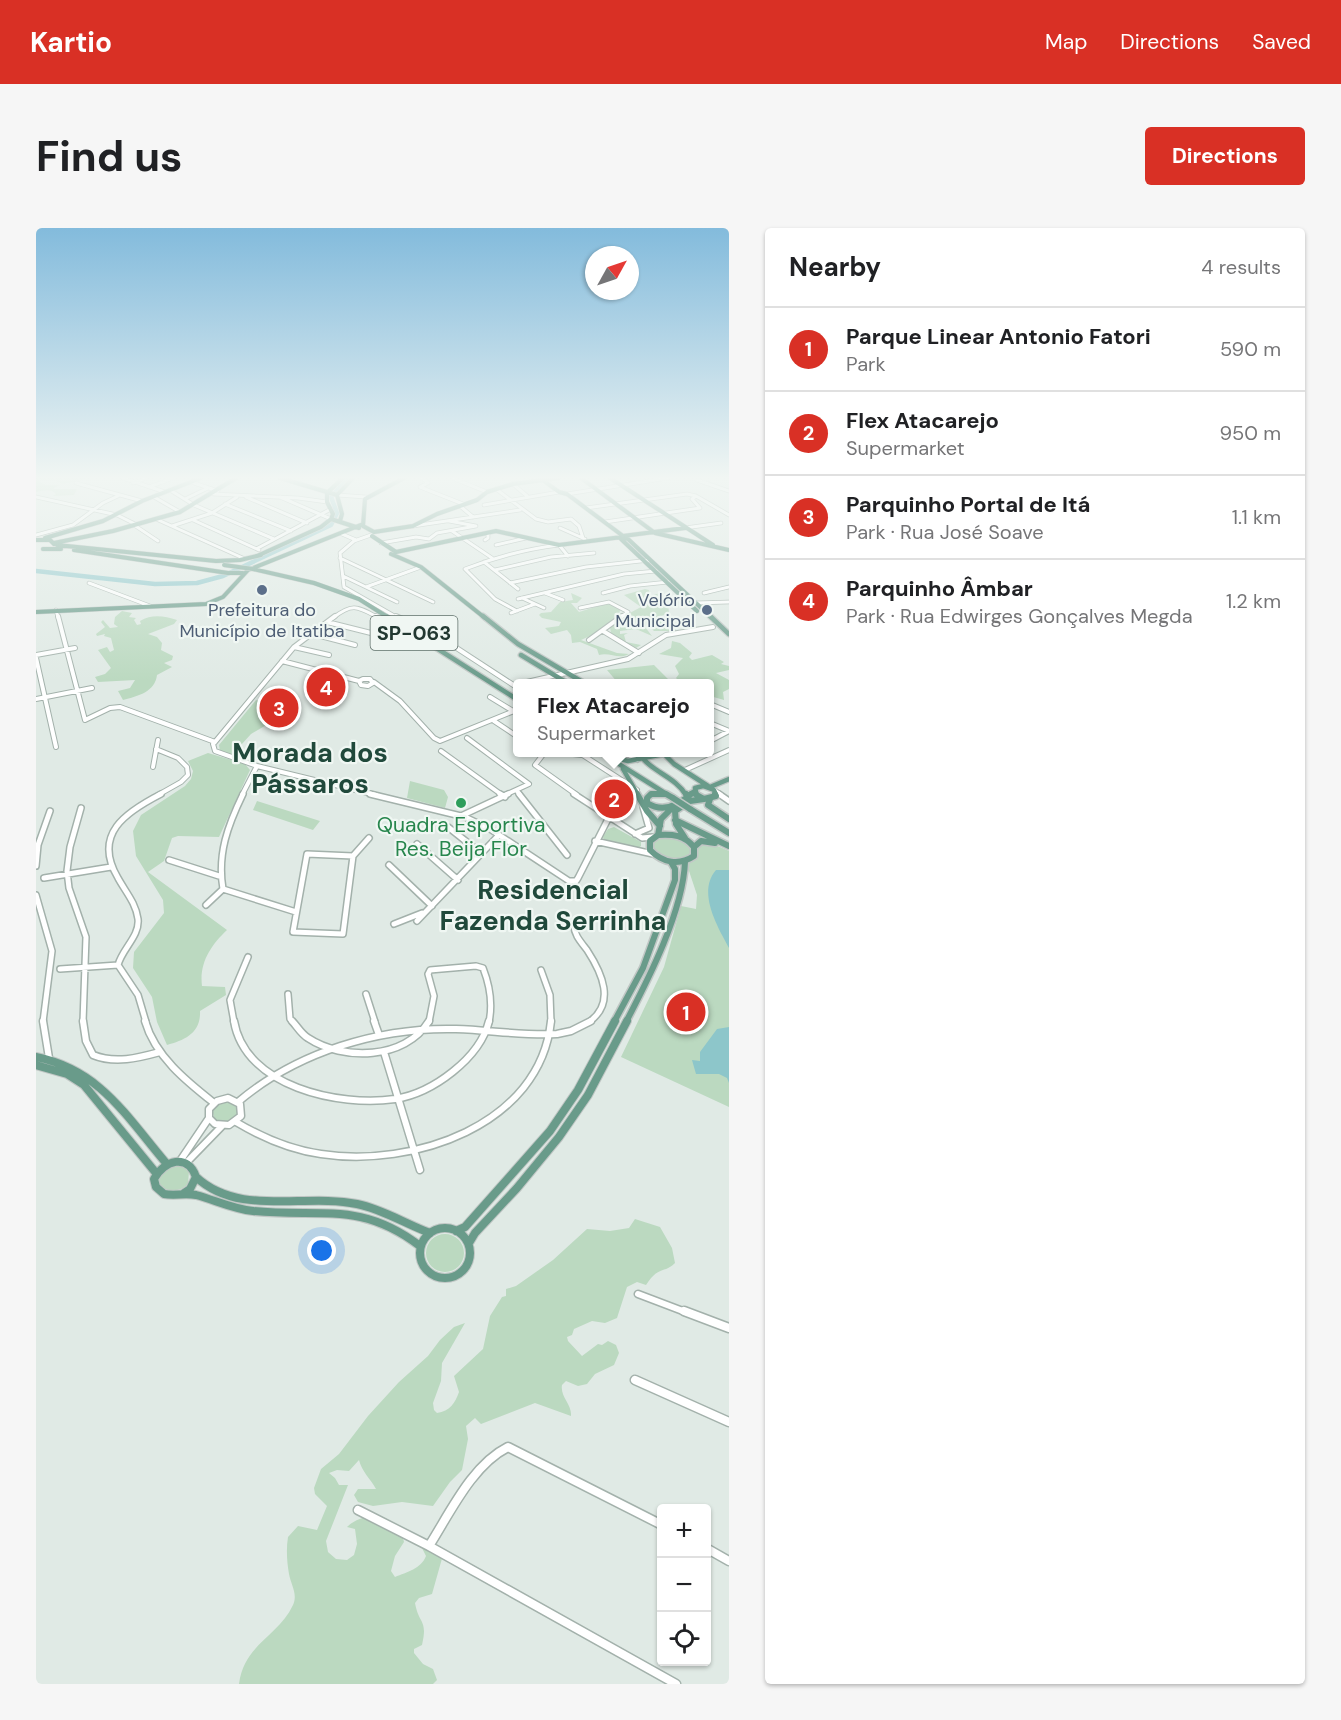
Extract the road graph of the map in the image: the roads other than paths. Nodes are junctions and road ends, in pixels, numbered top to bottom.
1 (49, 546) edge
2 (69, 546) edge
3 (81, 546) edge
4 (212, 546) edge
5 (253, 546) edge
6 (262, 546) edge
7 (280, 546) edge
8 (311, 546) edge
9 (348, 546) edge
10 (385, 546) edge
11 (425, 546) edge
12 (473, 546) edge
13 (550, 546) edge
14 (561, 546) edge
15 (635, 546) joint
16 (710, 546) edge
17 (715, 546) edge
18 (629, 547) joint
19 (258, 548) junction
20 (719, 548) junction
21 (43, 549) junction
22 (70, 549) junction
23 (36, 550) edge
24 (729, 550) edge
25 (98, 552) junction
26 (393, 552) junction
27 (594, 553) dead end
28 (262, 554) junction
29 (568, 556) junction
30 (340, 558) junction
31 (492, 558) junction
32 (241, 560) junction
33 (650, 560) junction
34 (645, 561) junction
35 (484, 562) junction
36 (421, 567) junction
37 (253, 568) junction
38 (495, 570) junction
39 (656, 571) junction
40 (226, 572) junction
41 (240, 574) junction
42 (343, 576) junction
43 (387, 580) junction
44 (89, 582) dead end
45 (668, 582) junction
46 (510, 583) junction
47 (366, 587) junction
48 (729, 587) edge
49 (681, 588) junction
50 (518, 589) dead end
51 (675, 589) junction
52 (543, 592) junction
53 (603, 592) dead end
54 (562, 600) dead end
55 (397, 602) dead end
56 (433, 602) dead end
57 (712, 602) junction
58 (695, 603) junction
59 (729, 603) edge
60 (534, 604) junction
61 (150, 606) junction
62 (544, 608) dead end
63 (580, 608) dead end
64 (56, 610) junction
65 (517, 611) junction
66 (36, 612) edge
67 (511, 613) dead end
68 (327, 622) junction
69 (400, 623) junction
70 (713, 627) junction
71 (603, 631) junction
72 (309, 633) junction
73 (729, 634) edge
74 (383, 636) dead end
75 (439, 636) joint
76 (729, 639) edge
77 (589, 640) dead end
78 (518, 644) junction
79 (355, 645) dead end
80 (294, 647) junction
81 (75, 648) dead end
82 (65, 650) junction
83 (639, 653) junction
84 (523, 654) junction
85 (533, 654) junction
86 (329, 655) dead end
87 (36, 656) edge
88 (282, 661) junction
89 (567, 673) junction
90 (556, 675) junction
91 (540, 679) edge
92 (562, 679) edge
93 (577, 679) edge
94 (359, 681) junction
95 (374, 682) junction
96 (513, 682) edge
97 (368, 686) junction
98 (92, 688) dead end
99 (77, 691) junction
100 (388, 692) junction
101 (45, 697) junction
102 (490, 697) dead end
103 (513, 697) edge
104 (36, 699) edge
105 (714, 706) edge
106 (513, 711) edge
107 (729, 712) edge
108 (513, 714) edge
109 (494, 721) junction
110 (714, 725) edge
111 (729, 731) edge
112 (513, 734) edge
113 (467, 738) dead end
114 (714, 739) edge
115 (158, 740) dead end
116 (215, 742) junction
117 (56, 747) dead end
118 (156, 749) junction
119 (729, 750) edge
120 (441, 751) dead end
121 (542, 757) edge
122 (585, 757) edge
123 (608, 757) edge
124 (613, 757) edge
125 (633, 757) edge
126 (639, 757) edge
127 (650, 757) edge
128 (669, 757) edge
129 (639, 760) junction
130 (619, 764) junction
131 (257, 766) junction
132 (153, 767) dead end
133 (685, 771) junction
134 (617, 778) junction
135 (729, 781) edge
136 (632, 782) junction
137 (700, 783) junction
138 (637, 790) junction
139 (517, 791) junction
140 (693, 792) junction
141 (711, 793) junction
142 (670, 796) junction
143 (505, 797) junction
144 (688, 798) junction
145 (728, 800) edge
146 (641, 802) junction
147 (675, 805) junction
148 (81, 808) dead end
149 (50, 811) dead end
150 (605, 814) junction
151 (461, 816) junction
152 (729, 819) edge
153 (675, 820) junction
154 (660, 826) junction
155 (448, 827) dead end
156 (604, 829) junction
157 (628, 830) junction
158 (729, 832) edge
159 (635, 834) junction
160 (499, 835) junction
161 (656, 836) junction
162 (369, 838) dead end
163 (688, 840) junction
164 (595, 841) junction
165 (417, 844) dead end
166 (694, 847) junction
167 (729, 848) edge
168 (482, 854) junction
169 (653, 854) junction
170 (567, 855) dead end
171 (353, 856) junction
172 (170, 860) dead end
173 (671, 862) junction
174 (685, 862) junction
175 (389, 865) dead end
176 (36, 866) edge
177 (111, 867) junction
178 (67, 875) junction
179 (219, 876) junction
180 (44, 878) dead end
181 (458, 880) junction
182 (223, 889) junction
183 (36, 895) edge
184 (206, 905) dead end
185 (432, 906) junction
186 (296, 912) junction
187 (427, 912) junction
188 (417, 921) dead end
189 (394, 924) dead end
190 (574, 925) dead end
191 (248, 957) dead end
192 (118, 964) junction
193 (86, 968) junction
194 (60, 969) dead end
195 (541, 970) dead end
196 (288, 994) dead end
197 (366, 994) dead end
198 (425, 1029) junction
199 (487, 1030) junction
200 (379, 1035) junction
201 (549, 1035) junction
202 (331, 1050) junction
203 (160, 1052) junction
204 (384, 1052) junction
205 (36, 1057) edge
206 (49, 1058) junction
207 (36, 1065) edge
208 (273, 1077) junction
209 (398, 1098) junction
210 (238, 1102) junction
211 (214, 1103) junction
212 (209, 1118) junction
213 (236, 1122) junction
214 (222, 1126) junction
215 (414, 1150) junction
216 (183, 1162) junction
217 (166, 1163) junction
218 (420, 1170) dead end
219 (156, 1173) junction
220 (195, 1177) junction
221 (184, 1193) junction
222 (456, 1231) junction
223 (430, 1233) junction
224 (469, 1243) junction
225 (420, 1246) junction
226 (638, 1294) dead end
227 (729, 1328) edge
228 (635, 1380) dead end
229 (729, 1422) edge
230 (358, 1510) dead end
231 (657, 1522) edge
232 (429, 1546) junction
233 (711, 1551) edge
234 (729, 1561) edge
235 (676, 1684) edge

1 - 21 main road, SP-063
2 - 25 main road, SP-063
3 - 32 main road
4 - 32 street
5 - 19 street
6 - 19 street
7 - 28 main road
8 - 37 main road
9 - 30 street
10 - 26 main road
11 - 26 main road
12 - 31 street
13 - 31 street
14 - 29 street
15 - 18 main road
15 - 33 main road
16 - 20 main road
17 - 20 main road
18 - 34 main road
19 - 28 street
20 - 24 main road
21 - 22 main road, SP-063
21 - 23 main road, SP-063
22 - 25 main road, SP-063
22 - 40 main road
25 - 37 main road, SP-063, bridge
26 - 36 main road
27 - 29 street
28 - 32 main road
28 - 32 main road
29 - 38 street
30 - 42 street
30 - 43 street
31 - 35 street
32 - 40 main road
33 - 34 street
33 - 49 main road
34 - 39 main road
34 - 46 street
35 - 38 street
35 - 65 street
36 - 43 street
36 - 78 main road
37 - 41 main road
37 - 69 main road, SP-063
38 - 46 street
39 - 45 main road
39 - 52 street
40 - 41 main road
41 - 61 main road
42 - 47 street
42 - 75 street
43 - 47 street
43 - 56 street
44 - 61 street
45 - 51 main road
45 - 53 street
46 - 50 street
47 - 55 street
48 - 57 street
49 - 51 main road
49 - 58 main road
51 - 70 main road
52 - 54 street
52 - 60 street
57 - 58 street
57 - 59 street
58 - 73 main road
60 - 62 street
60 - 65 street
61 - 64 main road
63 - 71 street
64 - 66 main road
64 - 82 street
65 - 67 street
68 - 69 street
68 - 72 street
68 - 74 street
69 - 103 main road, SP-063
70 - 76 main road
70 - 83 street
71 - 77 street
71 - 83 street
72 - 79 street
72 - 80 street
75 - 96 street
78 - 84 main road
78 - 85 main road
80 - 86 street
80 - 88 street
81 - 82 street
82 - 87 street
82 - 99 street
83 - 89 street
84 - 85 main road
84 - 90 main road
85 - 89 main road
87 - 101 street
88 - 94 street
88 - 116 street
89 - 90 street
89 - 93 main road
90 - 91 street
90 - 92 main road
94 - 95 street
94 - 97 street
95 - 97 street
95 - 100 street
97 - 100 street
98 - 99 street
99 - 101 street
99 - 116 street
100 - 109 street
101 - 104 street
101 - 117 street
102 - 106 street
105 - 107 street
108 - 109 street
109 - 112 street
110 - 111 street
111 - 114 street
113 - 139 street
115 - 118 street
116 - 131 street
118 - 132 street
118 - 177 street
119 - 133 street
120 - 143 street
121 - 150 street
122 - 134 street
123 - 130 main road
124 - 129 main road
125 - 129 street
126 - 129 main road
127 - 129 main road
128 - 133 main road
129 - 144 main road
130 - 136 main road
130 - 142 main road
131 - 151 street
131 - 179 street
133 - 137 main road
134 - 136 street
134 - 138 street
135 - 141 main road
136 - 138 main road
137 - 140 main road
137 - 141 main road
138 - 146 main road
139 - 143 street
139 - 170 street
140 - 141 main road
140 - 144 main road
141 - 145 street
141 - 152 main road
141 - 153 main road
142 - 147 main road
142 - 158 main road, bridge
143 - 151 street
144 - 147 main road
146 - 154 main road
146 - 159 street
147 - 154 main road
148 - 178 street
149 - 176 street
150 - 156 street
150 - 157 street
151 - 160 street
153 - 163 main road
153 - 167 main road
154 - 161 main road
155 - 168 street
156 - 157 street
156 - 164 street
157 - 159 street
159 - 161 street
160 - 164 street
160 - 168 street
161 - 163 main road
161 - 169 main road
162 - 171 street
163 - 166 main road
164 - 169 street
165 - 181 street
166 - 167 main road
166 - 174 main road
168 - 181 street
169 - 173 main road
171 - 186 street
171 - 186 street
172 - 179 street
173 - 174 main road
173 - 222 main road
174 - 224 main road
175 - 185 street
177 - 178 street
177 - 192 street
178 - 180 street
178 - 193 street
179 - 182 street
181 - 185 street
182 - 184 street
182 - 186 street
183 - 206 street
185 - 187 street
187 - 188 street
187 - 189 street
190 - 201 street
191 - 208 street
192 - 193 street
192 - 203 street
193 - 194 street
193 - 203 street
195 - 201 street
196 - 202 street
197 - 200 street
198 - 199 street
198 - 199 street
198 - 200 street
198 - 204 street
199 - 201 street
199 - 209 street
200 - 202 street
201 - 215 street
202 - 204 street
202 - 208 street
203 - 211 street
204 - 209 street
205 - 206 main road
206 - 217 main road
207 - 219 main road
208 - 209 street
208 - 210 street
209 - 215 street
210 - 211 street
210 - 213 street
211 - 212 street
212 - 214 street
212 - 216 street
213 - 214 street
213 - 215 street
214 - 216 street
215 - 218 street
216 - 217 main road
216 - 220 main road
217 - 219 main road
219 - 221 main road
220 - 221 main road
220 - 223 main road
221 - 225 main road
222 - 223 main road
222 - 224 main road
223 - 225 main road
224 - 225 main road
226 - 227 street
228 - 229 street
230 - 232 street
231 - 232 street
232 - 235 street
233 - 234 street

